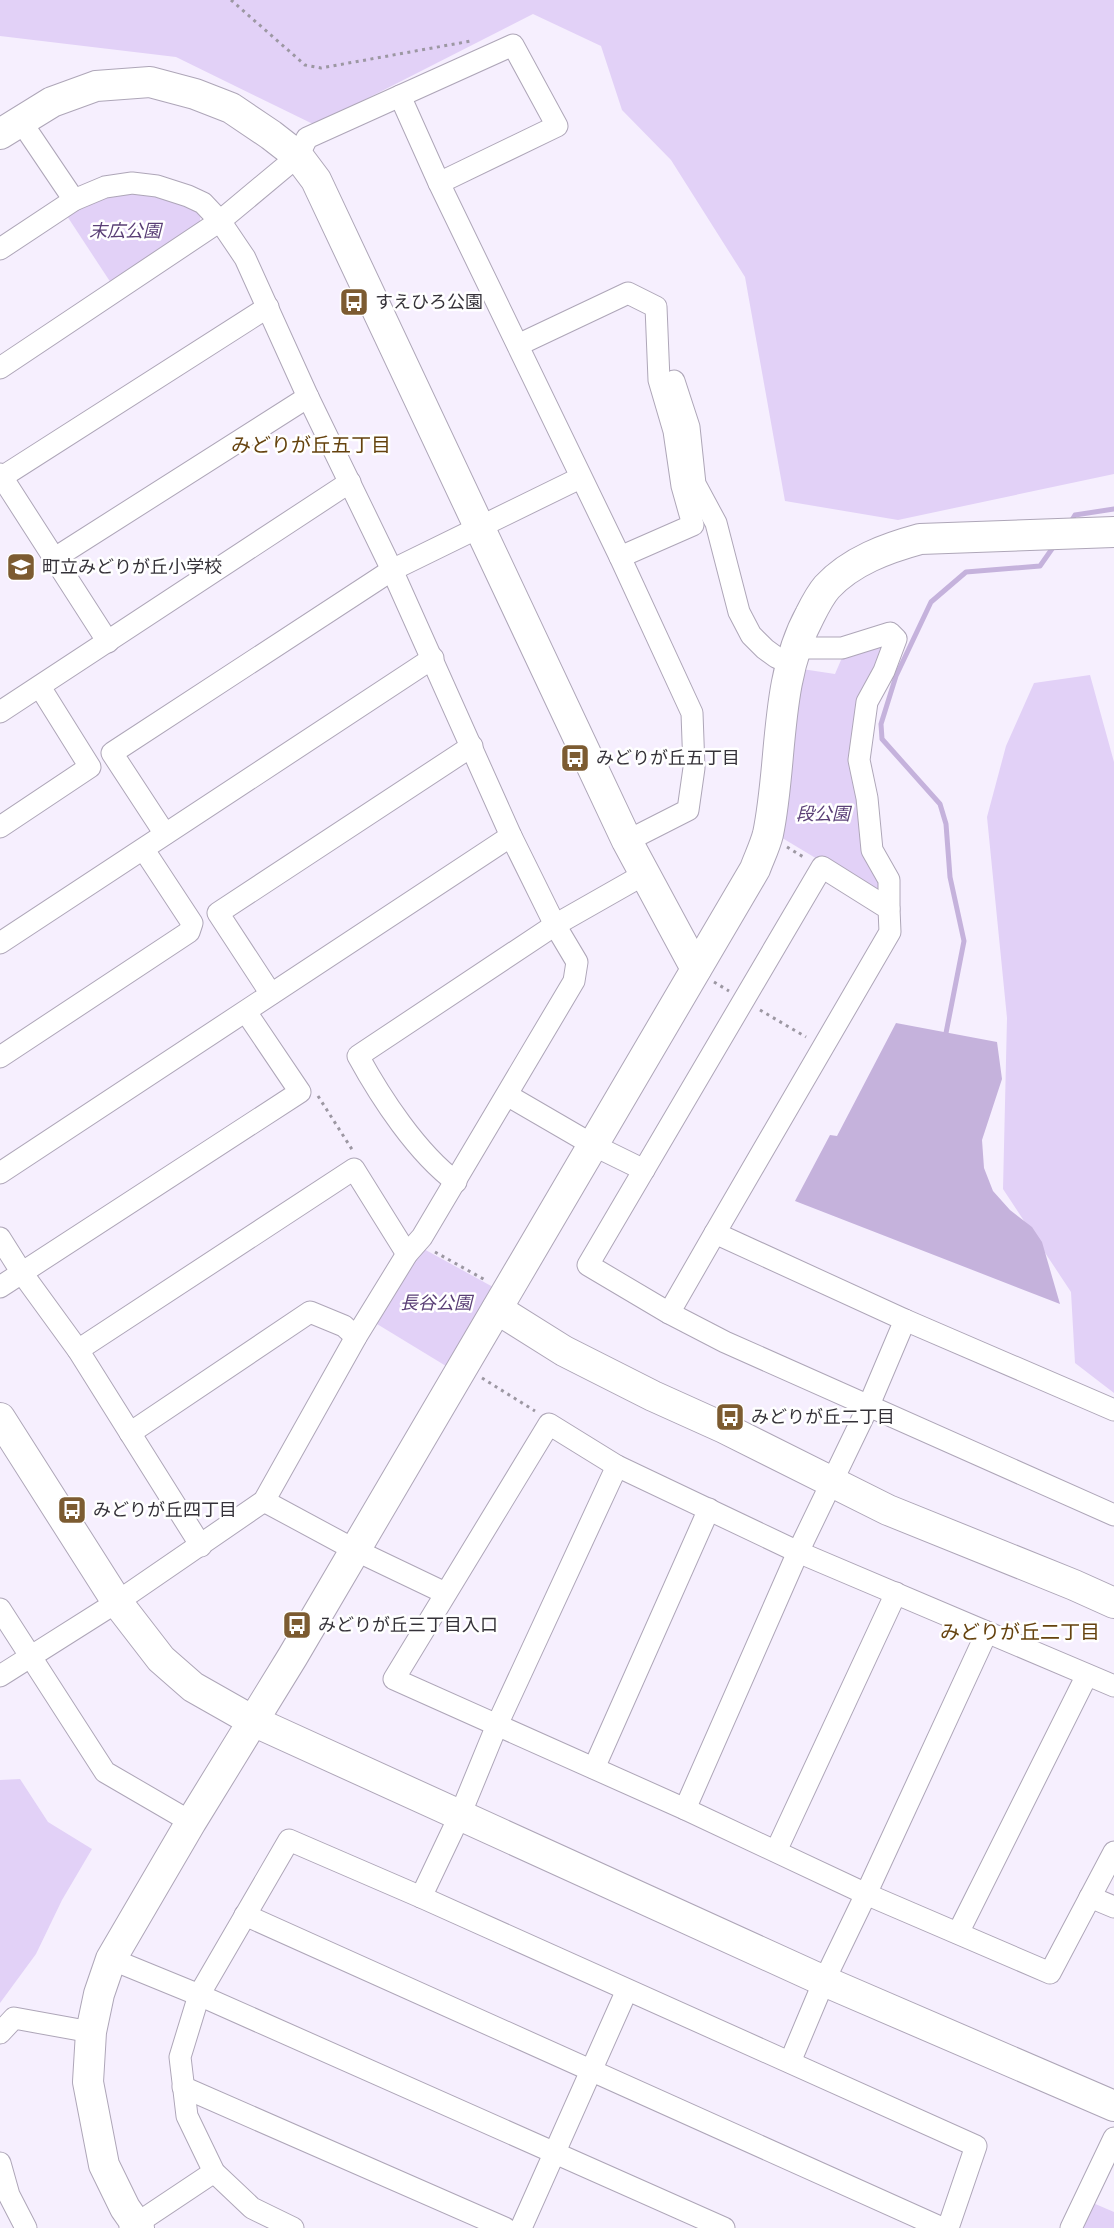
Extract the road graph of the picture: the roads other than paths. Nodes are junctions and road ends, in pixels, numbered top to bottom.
1 (400, 96) junction
2 (10, 127) edge
3 (298, 156) junction
4 (439, 183) junction
5 (74, 200) junction
6 (220, 221) junction
7 (0, 249) edge
8 (268, 307) junction
9 (656, 307) junction
10 (518, 345) junction
11 (0, 368) edge
12 (308, 397) junction
13 (1, 476) edge
14 (580, 478) junction
15 (350, 482) junction
16 (479, 527) junction
17 (1114, 532) edge
18 (620, 557) junction
19 (55, 558) junction
20 (392, 570) junction
21 (108, 642) junction
22 (793, 656) junction
23 (433, 658) junction
24 (40, 687) junction
25 (0, 712) edge
26 (472, 746) junction
27 (0, 827) edge
28 (165, 834) junction
29 (512, 836) junction
30 (627, 841) junction
31 (144, 850) junction
32 (644, 875) junction
33 (889, 909) junction
34 (555, 925) junction
35 (0, 943) edge
36 (701, 974) junction
37 (271, 994) junction
38 (246, 1012) junction
39 (0, 1057) edge
40 (507, 1095) junction
41 (593, 1144) junction
42 (644, 1170) junction
43 (0, 1173) edge
44 (456, 1182) junction
45 (715, 1233) junction
46 (0, 1238) edge
47 (407, 1254) junction
48 (22, 1273) junction
49 (0, 1287) edge
50 (497, 1309) junction
51 (669, 1312) junction
52 (905, 1320) junction
53 (356, 1337) junction
54 (78, 1350) junction
55 (869, 1405) junction
56 (1114, 1410) edge
57 (0, 1418) edge
58 (130, 1433) junction
59 (616, 1466) junction
60 (831, 1482) junction
61 (264, 1501) junction
62 (709, 1509) junction
63 (1114, 1515) edge
64 (201, 1546) junction
65 (355, 1550) junction
66 (798, 1552) junction
67 (445, 1593) junction
68 (896, 1593) junction
69 (117, 1602) junction
70 (1114, 1603) edge
71 (0, 1609) edge
72 (987, 1632) junction
73 (31, 1656) junction
74 (1087, 1675) junction
75 (0, 1676) edge
76 (1114, 1686) edge
77 (252, 1721) junction
78 (497, 1725) junction
79 (594, 1768) junction
80 (685, 1809) junction
81 (460, 1815) junction
82 (190, 1822) junction
83 (776, 1851) junction
84 (1114, 1852) edge
85 (866, 1894) junction
86 (421, 1897) junction
87 (1090, 1897) junction
88 (1114, 1907) edge
89 (245, 1915) junction
90 (958, 1933) junction
91 (111, 1959) junction
92 (824, 1981) junction
93 (627, 1990) junction
94 (199, 1995) junction
95 (91, 2032) junction
96 (0, 2033) edge
97 (790, 2062) junction
98 (592, 2069) junction
99 (183, 2087) junction
100 (1114, 2106) edge
101 (1114, 2138) edge
102 (554, 2153) junction
103 (0, 2163) edge
104 (214, 2172) junction
105 (135, 2227) edge
106 (26, 2228) edge
107 (293, 2228) edge
108 (505, 2228) edge
109 (521, 2228) edge
110 (724, 2228) edge
111 (942, 2228) edge
112 (948, 2228) edge
113 (1071, 2228) edge

1 - 3 street
1 - 4 street
1 - 4 street
2 - 3 street
2 - 5 street
3 - 6 street
3 - 16 street
4 - 10 street
5 - 6 street
5 - 7 street
6 - 8 street
6 - 11 street
8 - 12 street
8 - 13 street
9 - 10 street
9 - 18 street
9 - 22 street
10 - 14 street
12 - 15 street
12 - 19 street
13 - 19 street
14 - 16 street
14 - 18 street
15 - 20 street
15 - 21 street
16 - 20 street
16 - 30 street
17 - 22 street
18 - 30 street
19 - 21 street
20 - 23 street
20 - 28 street
21 - 24 street
22 - 33 street
22 - 36 street
23 - 26 street
23 - 28 street
24 - 25 street
24 - 27 street
26 - 29 street
26 - 37 street
28 - 31 street
29 - 34 street
29 - 37 street
30 - 32 street
31 - 35 street
31 - 39 street
32 - 34 street
32 - 36 street
33 - 42 street
33 - 45 street
34 - 40 street
34 - 44 street
36 - 41 street
37 - 38 street
38 - 43 street
38 - 48 street
40 - 41 street
40 - 44 street
41 - 42 street
41 - 50 street
42 - 51 street
44 - 47 street
45 - 51 street
45 - 52 street
46 - 48 street
47 - 53 street
47 - 54 street
48 - 49 street
48 - 54 street
50 - 60 street
50 - 65 street
51 - 55 street
52 - 55 street
52 - 56 street
53 - 58 street
53 - 61 street
54 - 58 street
55 - 60 street
55 - 63 street
57 - 69 street
58 - 64 street
59 - 62 street
59 - 67 street
59 - 78 street
60 - 66 street
60 - 70 street
61 - 64 street
61 - 65 street
62 - 66 street
62 - 79 street
64 - 69 street
65 - 67 street
65 - 77 street
66 - 68 street
66 - 80 street
67 - 78 street
68 - 72 street
68 - 83 street
69 - 73 street
69 - 77 street
71 - 73 street
72 - 74 street
72 - 85 street
73 - 75 street
73 - 82 street
74 - 76 street
74 - 90 street
77 - 81 street
77 - 82 street
78 - 79 street
78 - 81 street
79 - 80 street
80 - 83 street
81 - 86 street
81 - 92 street
82 - 91 street
83 - 85 street
84 - 87 street
85 - 90 street
85 - 92 street
86 - 89 street
86 - 93 street
87 - 88 street
87 - 90 street
89 - 94 street
89 - 98 street
91 - 94 street
91 - 95 street
92 - 97 street
92 - 100 street
93 - 97 street
93 - 98 street
94 - 99 street
94 - 102 street
95 - 96 street
95 - 105 street
97 - 112 street
98 - 102 street
98 - 111 street
99 - 104 street
99 - 108 street
101 - 113 street
102 - 109 street
102 - 110 street
103 - 106 street
104 - 105 street
104 - 107 street

